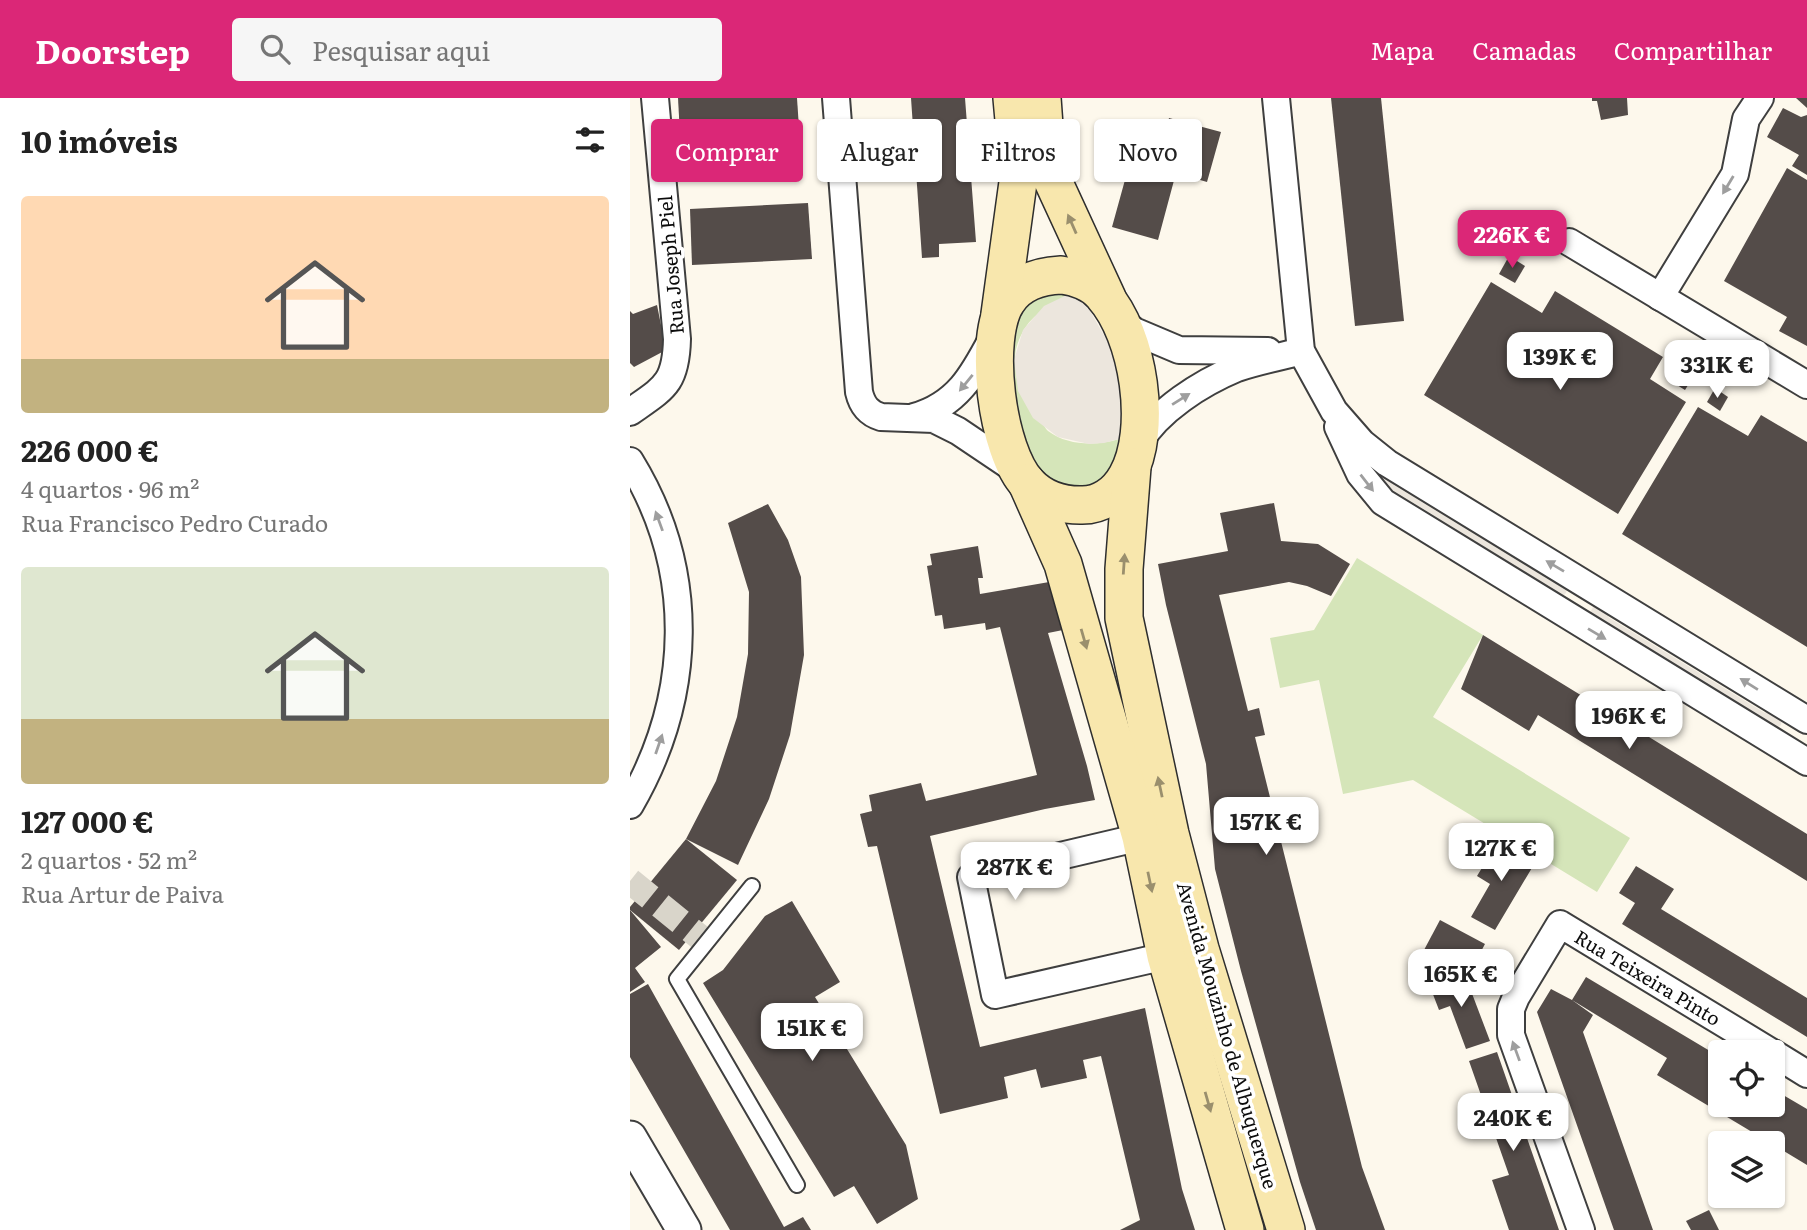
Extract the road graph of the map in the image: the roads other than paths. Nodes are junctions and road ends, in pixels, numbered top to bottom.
1 (655, 98) edge
2 (836, 98) edge
3 (1012, 98) edge
4 (1042, 98) edge
5 (1276, 98) edge
6 (1760, 98) edge
7 (1569, 242) dead end
8 (1660, 297) junction
9 (1115, 313) junction
10 (999, 321) junction
11 (1301, 351) junction
12 (1807, 386) edge
13 (1327, 400) junction
14 (630, 412) edge
15 (914, 417) junction
16 (1134, 458) junction
17 (630, 461) edge
18 (1023, 477) junction
19 (1588, 586) junction
20 (1569, 616) junction
21 (1807, 720) edge
22 (1807, 762) edge
23 (630, 806) edge
24 (1156, 835) junction
25 (752, 886) dead end
26 (1183, 952) junction
27 (1752, 1040) edge
28 (1785, 1060) edge
29 (1807, 1074) edge
30 (630, 1138) edge
31 (797, 1185) dead end
32 (684, 1230) edge
33 (1245, 1230) edge
34 (1286, 1230) edge
35 (1581, 1230) edge

1 - 14 street, Rua Joseph Piel
2 - 15 street
3 - 10 main road
9 -> 4 main road
5 - 11 street
6 -> 8 street
7 - 8 street
8 - 12 street
9 - 10 main road
9 - 11 street
9 - 16 main road
10 -> 15 street
10 - 18 main road
11 - 13 street
16 -> 11 street
19 -> 13 street
13 -> 20 street
15 - 18 street
16 - 18 main road
24 -> 16 main road, Avenida Mouzinho de Albuquerque
23 -> 17 street
18 -> 24 main road, Avenida Mouzinho de Albuquerque
19 - 20 street
21 -> 19 street
20 -> 22 street
24 - 26 main road, Avenida Mouzinho de Albuquerque
24 - 26 street
25 - 31 lane
26 -> 33 main road, Avenida Mouzinho de Albuquerque
26 - 34 main road, Avenida Mouzinho de Albuquerque
35 -> 27 street, Rua Teixeira Pinto
28 - 29 street, Rua Teixeira Pinto
30 - 32 street

